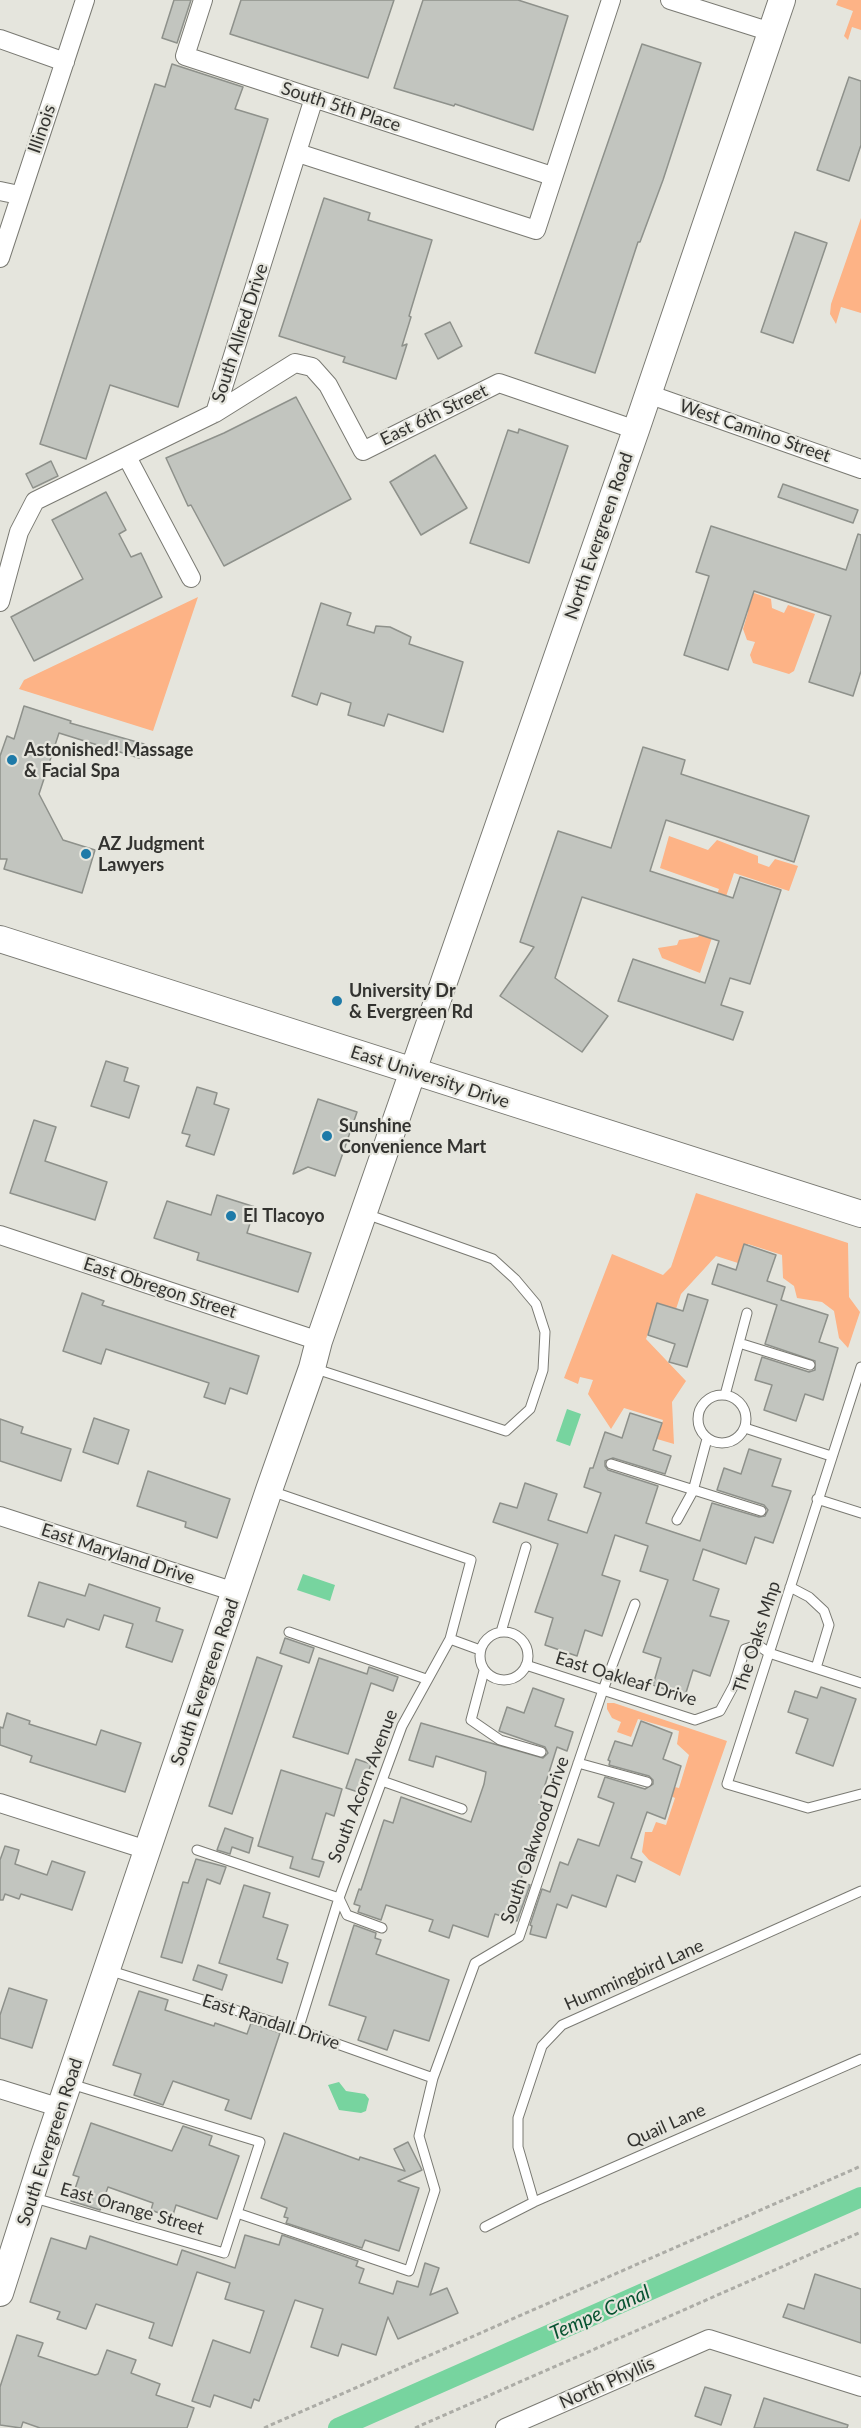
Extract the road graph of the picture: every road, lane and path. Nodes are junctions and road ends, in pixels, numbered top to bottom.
1 (85, 0) edge
2 (203, 0) edge
3 (611, 0) edge
4 (670, 0) edge
5 (782, 0) edge
6 (771, 32) junction
7 (0, 39) edge
8 (65, 62) junction
9 (314, 98) junction
10 (298, 153) junction
11 (552, 176) junction
12 (0, 191) edge
13 (19, 195) junction
14 (0, 258) edge
15 (648, 394) junction
16 (215, 412) junction
17 (636, 430) junction
18 (128, 457) junction
19 (861, 469) edge
20 (191, 578) dead end
21 (0, 602) edge
22 (0, 939) edge
23 (412, 1071) junction
24 (364, 1213) junction
25 (861, 1214) edge
26 (0, 1235) edge
27 (747, 1313) dead end
28 (319, 1341) junction
29 (739, 1343) junction
30 (810, 1365) dead end
31 (861, 1367) edge
32 (312, 1368) junction
33 (725, 1395) junction
34 (745, 1428) junction
35 (707, 1439) junction
36 (831, 1456) junction
37 (611, 1464) dead end
38 (269, 1490) junction
39 (693, 1491) junction
40 (817, 1499) junction
41 (761, 1511) dead end
42 (861, 1513) edge
43 (0, 1516) edge
44 (677, 1520) dead end
45 (526, 1547) dead end
46 (790, 1587) junction
47 (236, 1592) junction
48 (635, 1604) dead end
49 (289, 1632) dead end
50 (501, 1632) junction
51 (450, 1639) junction
52 (480, 1650) junction
53 (769, 1653) junction
54 (526, 1665) junction
55 (816, 1668) junction
56 (484, 1671) junction
57 (426, 1679) junction
58 (861, 1683) edge
59 (603, 1690) junction
60 (541, 1752) dead end
61 (578, 1763) junction
62 (382, 1781) junction
63 (647, 1782) dead end
64 (861, 1794) edge
65 (0, 1803) edge
66 (462, 1809) dead end
67 (147, 1850) junction
68 (197, 1850) dead end
69 (861, 1891) edge
70 (339, 1898) junction
71 (382, 1928) dead end
72 (108, 1970) junction
73 (298, 2030) junction
74 (861, 2059) edge
75 (434, 2078) junction
76 (69, 2083) junction
77 (0, 2089) edge
78 (60, 2108) junction
79 (861, 2166) edge
80 (31, 2197) junction
81 (534, 2202) junction
82 (237, 2213) junction
83 (485, 2227) dead end
84 (861, 2232) edge
85 (0, 2293) edge
86 (861, 2387) edge
87 (264, 2428) edge
88 (415, 2428) edge
89 (505, 2428) edge

1 - 8 street, Illinois
2 - 9 street, South 5th Place
3 - 11 street
4 - 6 street
5 - 6 street, North Evergreen Road
6 - 15 street, North Evergreen Road
7 - 8 street
8 - 13 street, Illinois
9 - 10 street, South Allred Drive
9 - 11 street, South 5th Place
10 - 11 street
10 - 16 street, South Allred Drive
12 - 13 street
13 - 14 street, Illinois
15 - 17 street, North Evergreen Road
15 - 19 street, West Camino Street
16 - 17 street, East 6th Street
16 - 18 street, South Allred Drive
17 - 23 street, North Evergreen Road
18 - 20 street
18 - 21 street, South Allred Drive
22 - 23 street, East University Drive
23 - 24 street, South Evergreen Road
23 - 25 street, East University Drive
24 - 28 street, South Evergreen Road
24 - 32 lane
26 - 28 street, East Obregon Street
27 - 29 lane
28 - 32 street, South Evergreen Road
29 - 30 lane
29 - 33 lane
31 - 36 lane, The Oaks Mhp
32 - 38 street, South Evergreen Road
33 - 34 lane
33 - 35 lane
34 - 35 lane
34 - 36 lane
35 - 39 lane
36 - 40 lane, The Oaks Mhp
37 - 39 lane
38 - 47 street, South Evergreen Road
38 - 51 lane, South Acorn Avenue
39 - 41 lane
39 - 44 lane
40 - 42 lane
40 - 46 lane, The Oaks Mhp
43 - 47 street, East Maryland Drive
45 - 50 lane
46 - 53 lane, The Oaks Mhp
46 - 55 lane
47 - 67 street, South Evergreen Road
48 - 59 lane, South Oakwood Drive
49 - 57 lane
50 - 52 lane
50 - 54 lane, East Oakleaf Drive
51 - 52 lane
51 - 57 lane, South Acorn Avenue
52 - 56 lane
53 - 55 lane
53 - 59 lane, East Oakleaf Drive
53 - 64 lane, The Oaks Mhp
54 - 56 lane, East Oakleaf Drive
54 - 59 lane, East Oakleaf Drive
55 - 58 lane
56 - 60 lane
57 - 62 lane, South Acorn Avenue
59 - 61 lane, South Oakwood Drive
61 - 63 lane
61 - 75 lane, South Oakwood Drive
62 - 66 lane
62 - 70 lane, South Acorn Avenue
65 - 67 street
67 - 72 street, South Evergreen Road
68 - 70 lane
69 - 81 lane, Hummingbird Lane
70 - 71 lane
70 - 73 lane, South Acorn Avenue
72 - 73 lane, East Randall Drive
72 - 76 street, South Evergreen Road
73 - 75 lane, East Randall Drive
74 - 81 lane, Quail Lane
75 - 82 lane, South Oakwood Drive
76 - 78 street, South Evergreen Road
76 - 82 lane
77 - 78 street
78 - 80 street, South Evergreen Road
79 - 87 path
80 - 82 lane, East Orange Street
80 - 85 street, South Evergreen Road
81 - 83 lane, Quail Lane
84 - 88 path
86 - 89 street, North Phyllis

